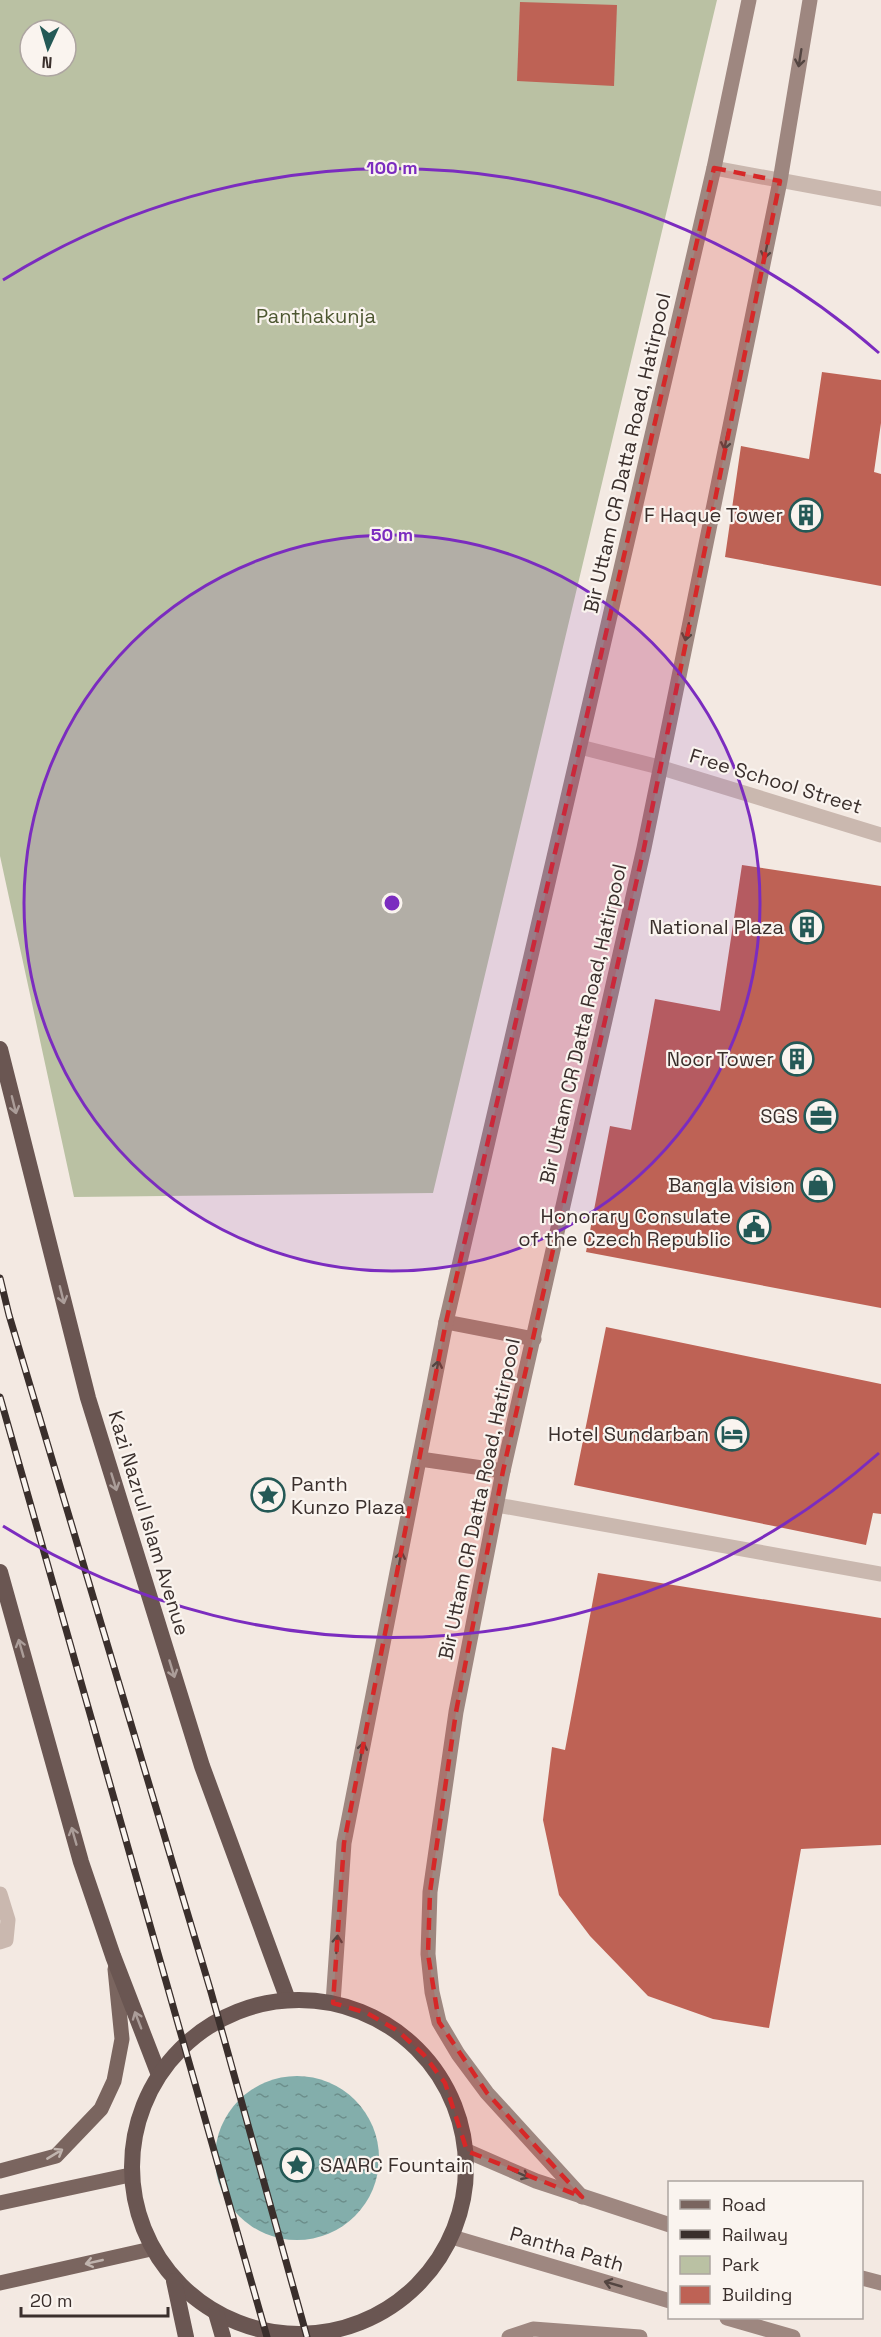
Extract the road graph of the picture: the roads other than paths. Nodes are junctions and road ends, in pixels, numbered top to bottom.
1 (749, 0) edge
2 (810, 0) edge
3 (714, 168) junction
4 (780, 181) junction
5 (881, 199) edge
6 (580, 747) junction
7 (659, 767) junction
8 (881, 835) edge
9 (0, 1049) edge
10 (446, 1322) junction
11 (534, 1339) junction
12 (420, 1459) junction
13 (503, 1471) junction
14 (497, 1505) junction
15 (0, 1572) edge
16 (881, 1574) edge
17 (0, 1894) edge
18 (0, 1942) edge
19 (113, 1956) junction
20 (288, 2000) junction
21 (333, 2003) junction
22 (159, 2075) junction
23 (467, 2151) junction
24 (0, 2171) edge
25 (130, 2175) junction
26 (582, 2197) junction
27 (0, 2203) edge
28 (668, 2225) edge
29 (452, 2237) junction
30 (151, 2249) junction
31 (863, 2278) edge
32 (174, 2281) junction
33 (0, 2283) edge
34 (881, 2283) edge
35 (668, 2301) edge
36 (216, 2313) junction
37 (730, 2319) edge
38 (360, 2330) edge
39 (186, 2337) edge
40 (223, 2337) edge
41 (509, 2337) edge
42 (640, 2337) edge
43 (793, 2337) edge

1 - 3 main road, Bir Uttam CR Datta Road, Hatirpool
2 -> 4 main road, Bir Uttam CR Datta Road, Hatirpool
3 - 4 street
3 - 6 main road, Bir Uttam CR Datta Road, Hatirpool
4 - 5 street
4 -> 7 main road, Bir Uttam CR Datta Road, Hatirpool
6 - 7 street
6 - 10 main road, Bir Uttam CR Datta Road, Hatirpool
7 - 8 street, Free School Street
7 - 11 main road, Bir Uttam CR Datta Road, Hatirpool
9 -> 20 highway, Kazi Nazrul Islam Avenue
10 - 11 main road
12 -> 10 main road, Bir Uttam CR Datta Road, Hatirpool
11 - 13 main road, Bir Uttam CR Datta Road, Hatirpool
12 - 13 main road
21 -> 12 main road, Bir Uttam CR Datta Road, Hatirpool
13 - 14 main road, Bir Uttam CR Datta Road, Hatirpool
14 - 16 street
14 - 26 main road, Bir Uttam CR Datta Road, Hatirpool
19 -> 15 highway
17 - 18 street
22 -> 19 highway
24 -> 19 main road
20 - 21 highway
20 - 22 highway
21 - 23 highway
22 - 25 highway
23 -> 26 main road
23 - 29 highway
25 - 27 main road
25 - 30 highway
26 - 28 main road
35 -> 29 main road, Pantha Path
29 - 38 highway
30 - 32 highway
30 -> 33 main road
31 - 34 main road
32 - 36 highway
32 - 39 highway
36 - 38 highway
36 - 40 highway
37 - 43 main road
41 - 42 main road

